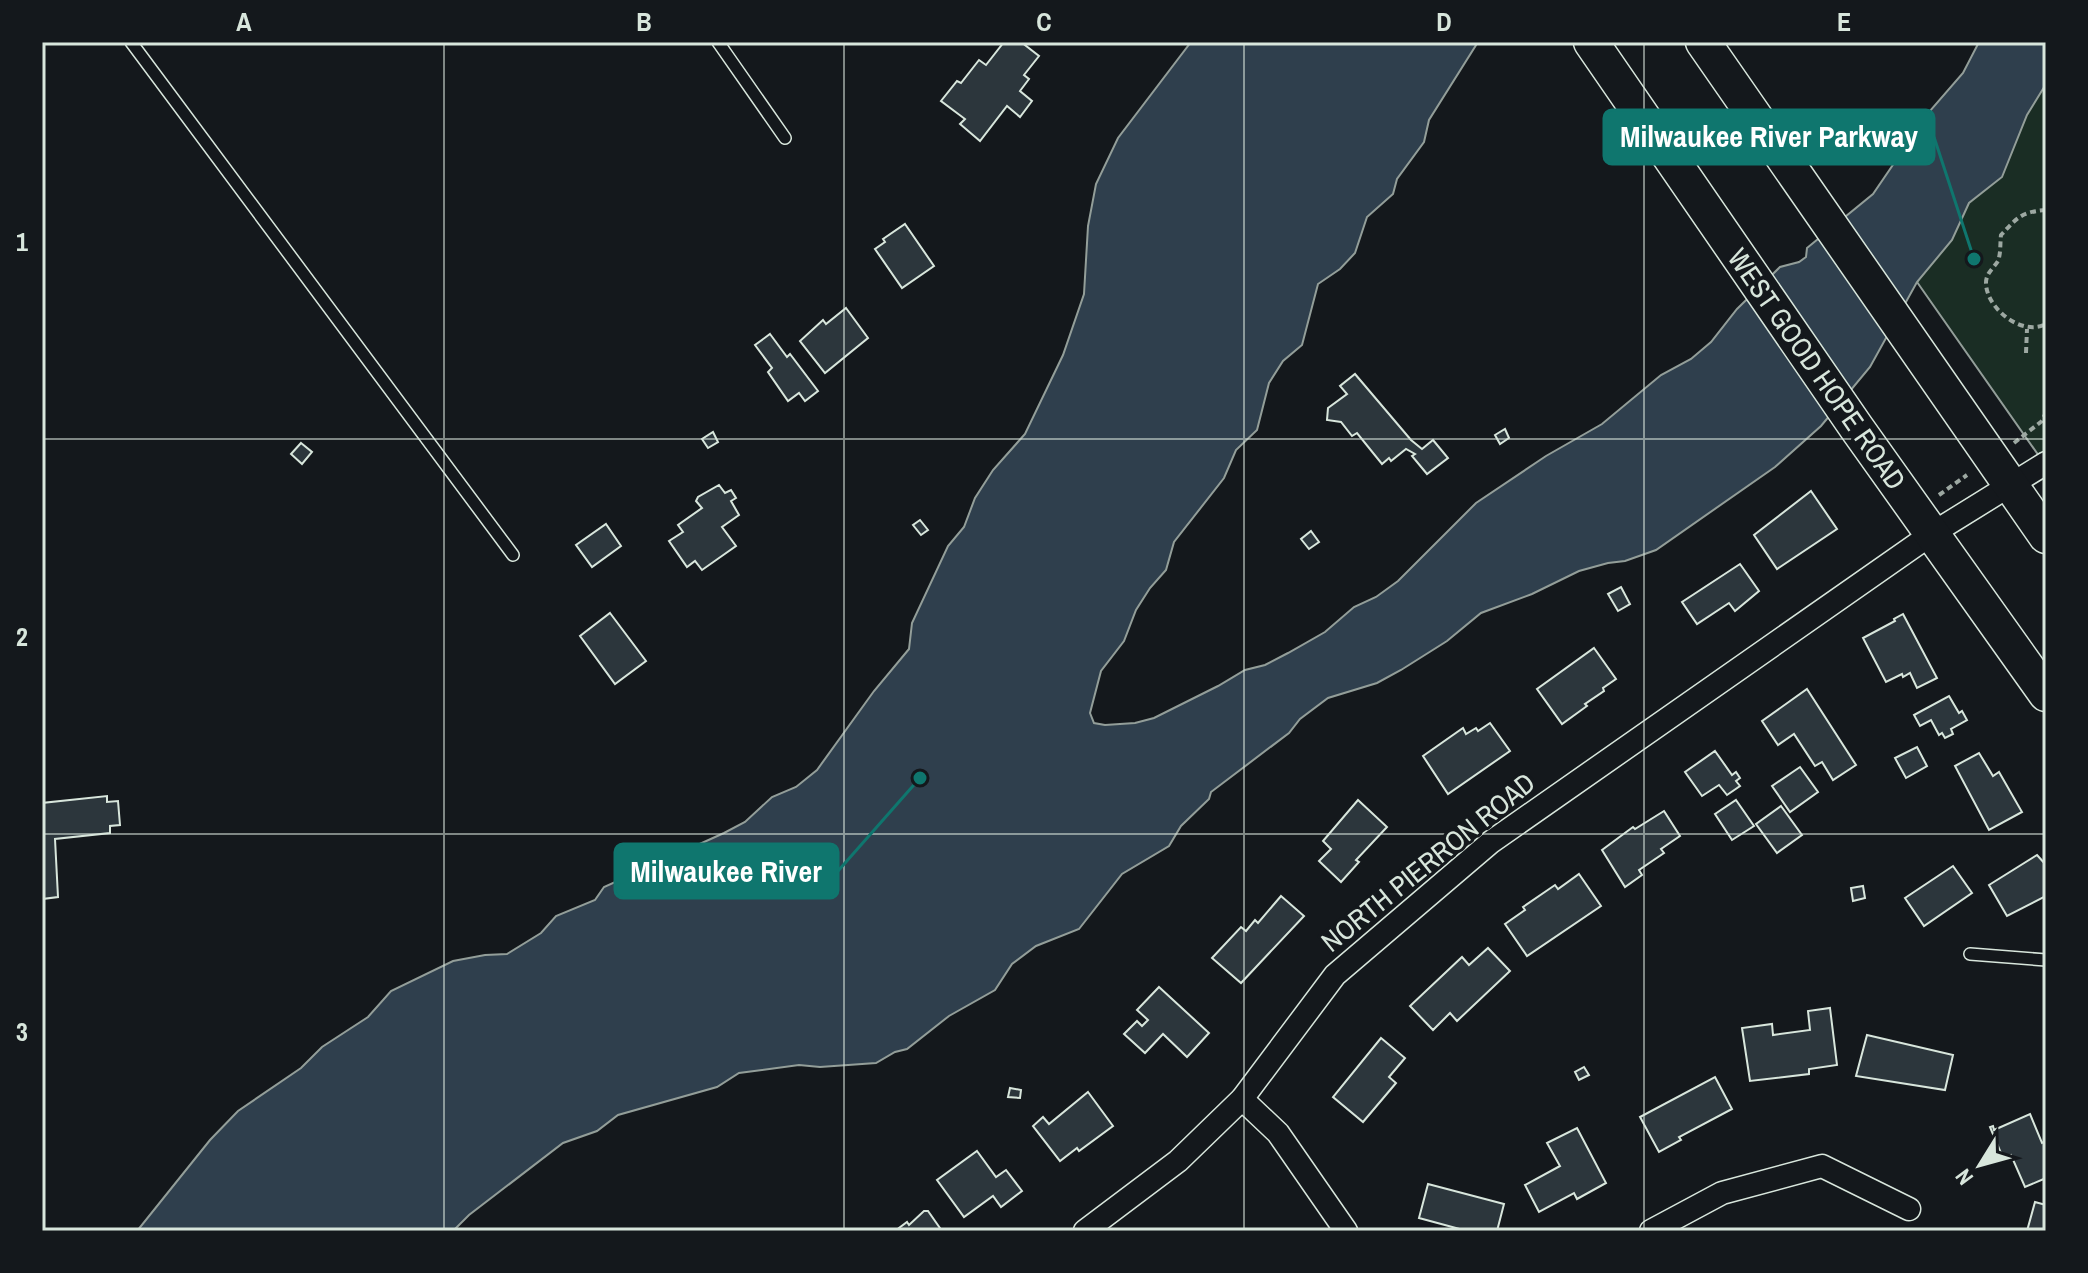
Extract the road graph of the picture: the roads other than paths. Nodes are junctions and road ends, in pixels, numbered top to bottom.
1 (131, 42) edge
2 (718, 42) edge
3 (1703, 42) edge
4 (1594, 47) edge
5 (785, 138) dead end
6 (2046, 463) edge
7 (2011, 486) junction
8 (1925, 522) junction
9 (2046, 536) edge
10 (513, 555) dead end
11 (2046, 694) edge
12 (1970, 954) dead end
13 (2046, 960) edge
14 (1242, 1099) junction
15 (1909, 1209) dead end
16 (1085, 1231) edge
17 (1346, 1231) edge
18 (1651, 1231) edge

1 - 10 lane
2 - 5 lane
3 - 7 main road
4 - 8 main road, WEST GOOD HOPE ROAD
6 - 7 street, NORTH PIERRON ROAD
7 - 8 street, NORTH PIERRON ROAD
7 - 9 main road
8 - 11 main road, WEST GOOD HOPE ROAD
8 - 14 street, NORTH PIERRON ROAD
12 - 13 lane
14 - 16 street, NORTH PIERRON ROAD
14 - 17 street
15 - 18 street

